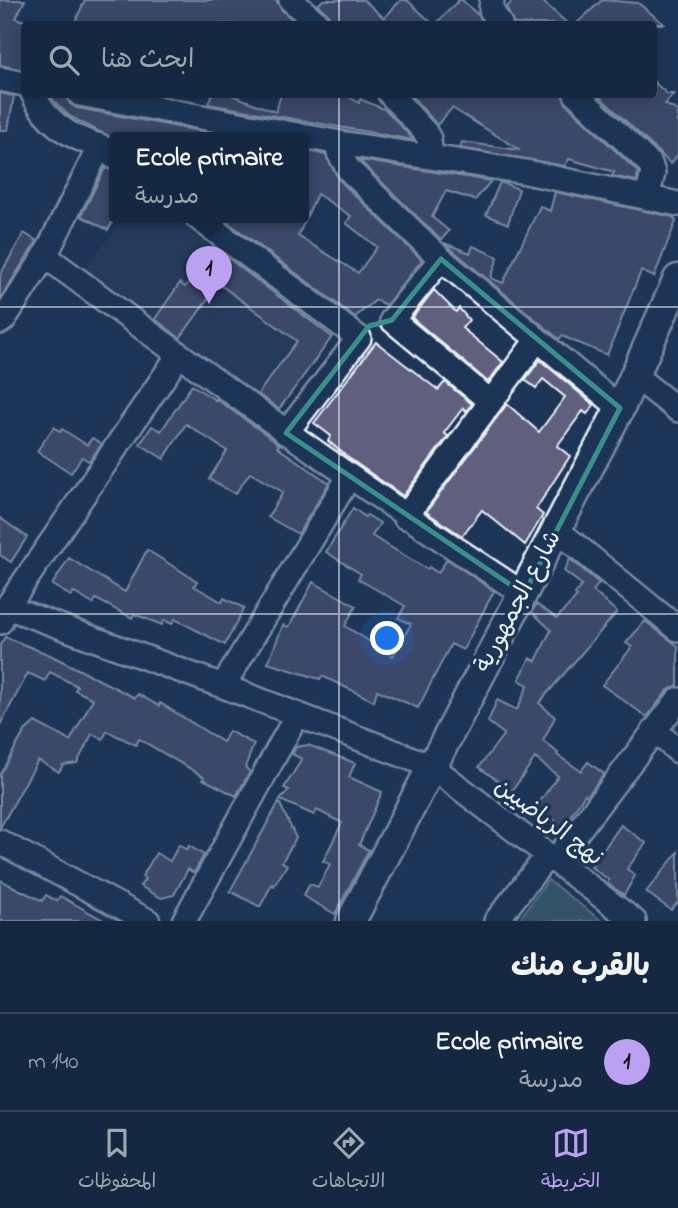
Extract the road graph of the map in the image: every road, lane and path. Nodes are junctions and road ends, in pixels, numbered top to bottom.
1 (291, 0) edge
2 (492, 0) edge
3 (315, 21) edge
4 (498, 21) edge
5 (0, 79) edge
6 (21, 83) edge
7 (35, 98) edge
8 (101, 98) edge
9 (394, 98) edge
10 (580, 98) edge
11 (282, 132) edge
12 (309, 137) edge
13 (340, 143) junction
14 (107, 151) edge
15 (431, 157) junction
16 (647, 198) junction
17 (678, 204) edge
18 (205, 223) edge
19 (45, 256) junction
20 (441, 259) junction
21 (678, 279) edge
22 (392, 320) junction
23 (0, 322) edge
24 (359, 338) junction
25 (537, 340) junction
26 (178, 355) junction
27 (636, 377) junction
28 (491, 402) junction
29 (620, 408) junction
30 (678, 410) edge
31 (286, 433) junction
32 (349, 477) junction
33 (405, 517) junction
34 (557, 530) junction
35 (524, 594) junction
36 (3, 615) edge
37 (678, 629) edge
38 (223, 686) junction
39 (678, 700) edge
40 (297, 715) junction
41 (654, 730) junction
42 (678, 751) edge
43 (431, 766) junction
44 (0, 842) edge
45 (551, 858) junction
46 (148, 921) edge
47 (184, 921) edge
48 (351, 921) edge
49 (496, 921) edge
50 (634, 921) edge

1 - 3 street
2 - 4 street
5 - 6 street
7 - 14 street
8 - 11 street
9 - 15 street
10 - 16 street
12 - 13 street
13 - 15 street
13 - 20 street
14 - 19 street
15 - 16 street
16 - 17 street
18 - 24 street
19 - 23 street
19 - 26 street
20 - 22 street
20 - 25 street
21 - 27 main road, شارع الجمهورية
22 - 24 street
22 - 28 street
24 - 31 street
25 - 28 street
25 - 29 street
26 - 31 street
26 - 36 street
27 - 29 main road, شارع الجمهورية
27 - 30 street
28 - 33 street
29 - 34 main road, شارع الجمهورية
31 - 32 street
32 - 33 street
32 - 38 street
33 - 35 street
34 - 35 main road, شارع الجمهورية
34 - 37 street
35 - 43 main road, شارع الجمهورية
36 - 38 street, نهج الرياضيين
38 - 40 street, نهج الرياضيين
39 - 41 street
40 - 43 street, نهج الرياضيين
40 - 47 street
41 - 42 street
41 - 45 street
43 - 45 street, نهج الرياضيين
43 - 48 main road, شارع الجمهورية
44 - 46 street
45 - 49 street
45 - 50 street, نهج الرياضيين

